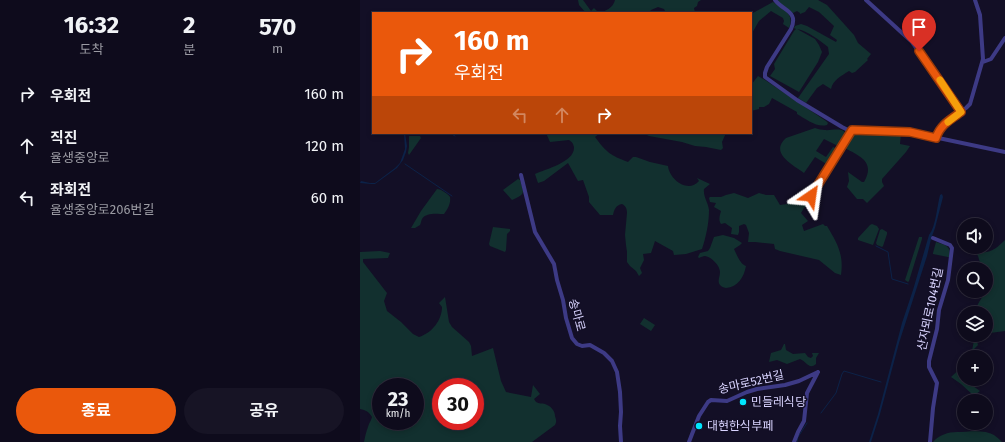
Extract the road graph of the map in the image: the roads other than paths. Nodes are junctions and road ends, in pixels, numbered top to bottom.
1 (775, 0) edge
2 (866, 0) edge
3 (975, 0) edge
4 (1005, 38) edge
5 (983, 62) junction
6 (961, 112) junction
7 (852, 130) junction
8 (936, 138) junction
9 (1005, 152) edge
10 (521, 175) dead end
11 (811, 196) dead end
12 (933, 238) dead end
13 (621, 442) edge
14 (689, 442) edge
15 (794, 442) edge
16 (930, 442) edge

1 - 7 street
2 - 6 street
3 - 5 street
4 - 5 street
5 - 6 street
6 - 8 street
7 - 8 street
7 - 11 street
8 - 9 street
10 - 13 street, 송마로
12 - 16 street, 산자뫼로104번길
14 - 15 street, 송마로52번길

